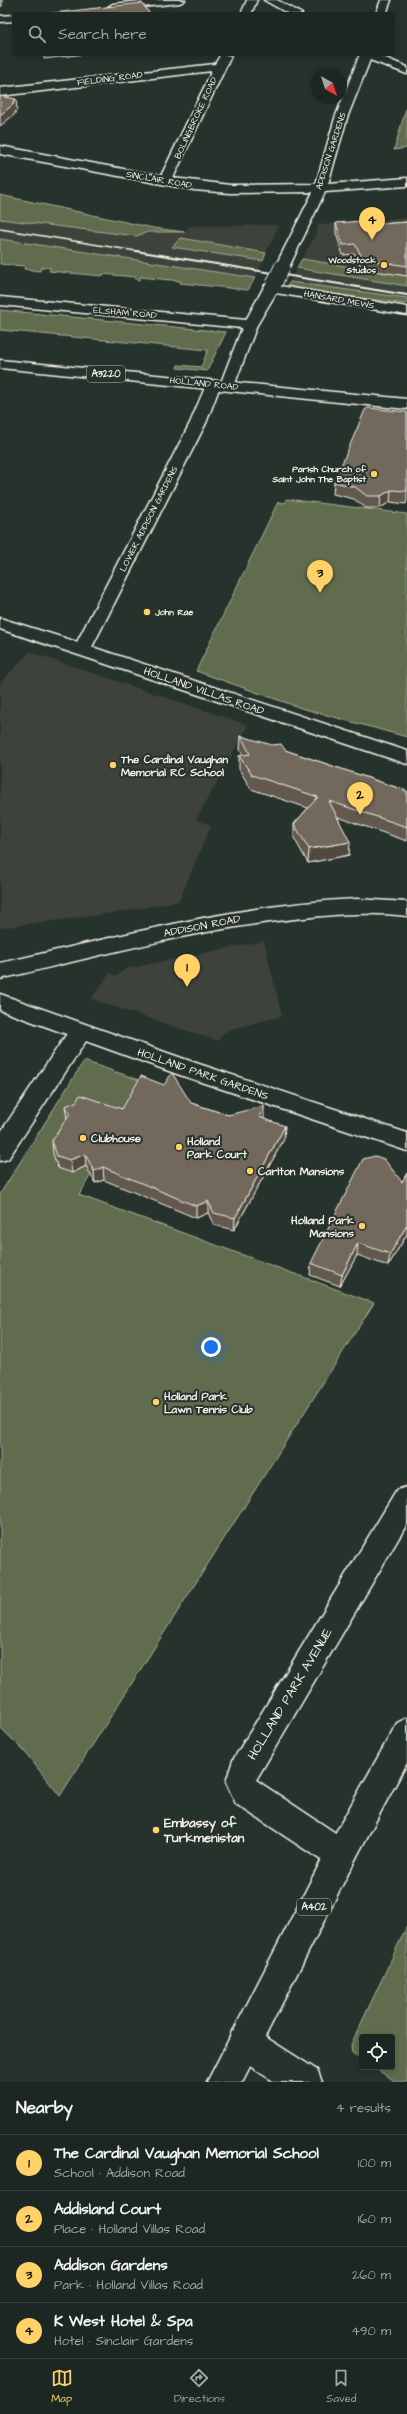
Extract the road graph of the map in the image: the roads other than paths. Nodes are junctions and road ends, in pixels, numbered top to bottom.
1 (180, 0) edge
2 (252, 0) edge
3 (269, 0) edge
4 (386, 0) edge
5 (101, 8) edge
6 (247, 12) edge
7 (293, 12) edge
8 (382, 12) edge
9 (12, 18) edge
10 (0, 20) edge
11 (225, 56) edge
12 (366, 56) edge
13 (372, 56) edge
14 (220, 67) junction
15 (407, 71) edge
16 (0, 92) edge
17 (0, 150) edge
18 (165, 181) junction
19 (407, 182) edge
20 (321, 188) junction
21 (282, 267) joint
22 (272, 286) junction
23 (0, 301) edge
24 (407, 311) edge
25 (250, 325) junction
26 (0, 364) edge
27 (220, 386) junction
28 (407, 404) edge
29 (0, 623) edge
30 (81, 652) junction
31 (407, 758) edge
32 (407, 909) edge
33 (0, 971) edge
34 (0, 1002) edge
35 (80, 1032) junction
36 (407, 1142) edge
37 (0, 1152) edge
38 (407, 1499) edge
39 (407, 1733) edge
40 (341, 1855) junction
41 (244, 2044) junction
42 (224, 2082) edge
43 (305, 2082) edge

1 - 5 main road
2 - 6 main road
3 - 7 main road
4 - 8 main road
9 - 10 main road
11 - 14 main road, BOLINGBROKE ROAD
12 - 20 main road, ADDISON GARDENS
13 - 15 main road
14 - 16 main road, FIELDING ROAD
14 - 18 main road, BOLINGBROKE ROAD
17 - 18 main road, SINCLAIR ROAD
18 - 20 main road, SINCLAIR ROAD
19 - 20 main road, SINCLAIR ROAD
20 - 21 main road, ADDISON GARDENS
21 - 22 main road, LOWER ADDISON GARDENS, bridge
22 - 24 main road, HANSARD MEWS
22 - 25 main road, LOWER ADDISON GARDENS
23 - 25 main road, ELSHAM ROAD
25 - 27 main road, LOWER ADDISON GARDENS
26 - 27 main road, HOLLAND ROAD / A3220
27 - 28 main road, HOLLAND ROAD / A3220
27 - 30 main road, LOWER ADDISON GARDENS
29 - 30 main road, HOLLAND VILLAS ROAD
30 - 31 main road, HOLLAND VILLAS ROAD
32 - 33 main road, ADDISON ROAD
34 - 35 main road, HOLLAND PARK GARDENS
35 - 36 main road, HOLLAND PARK GARDENS
35 - 37 main road
38 - 40 main road, HOLLAND PARK AVENUE
39 - 40 main road, A402
40 - 41 main road, A402
41 - 42 main road, A402
41 - 43 main road

